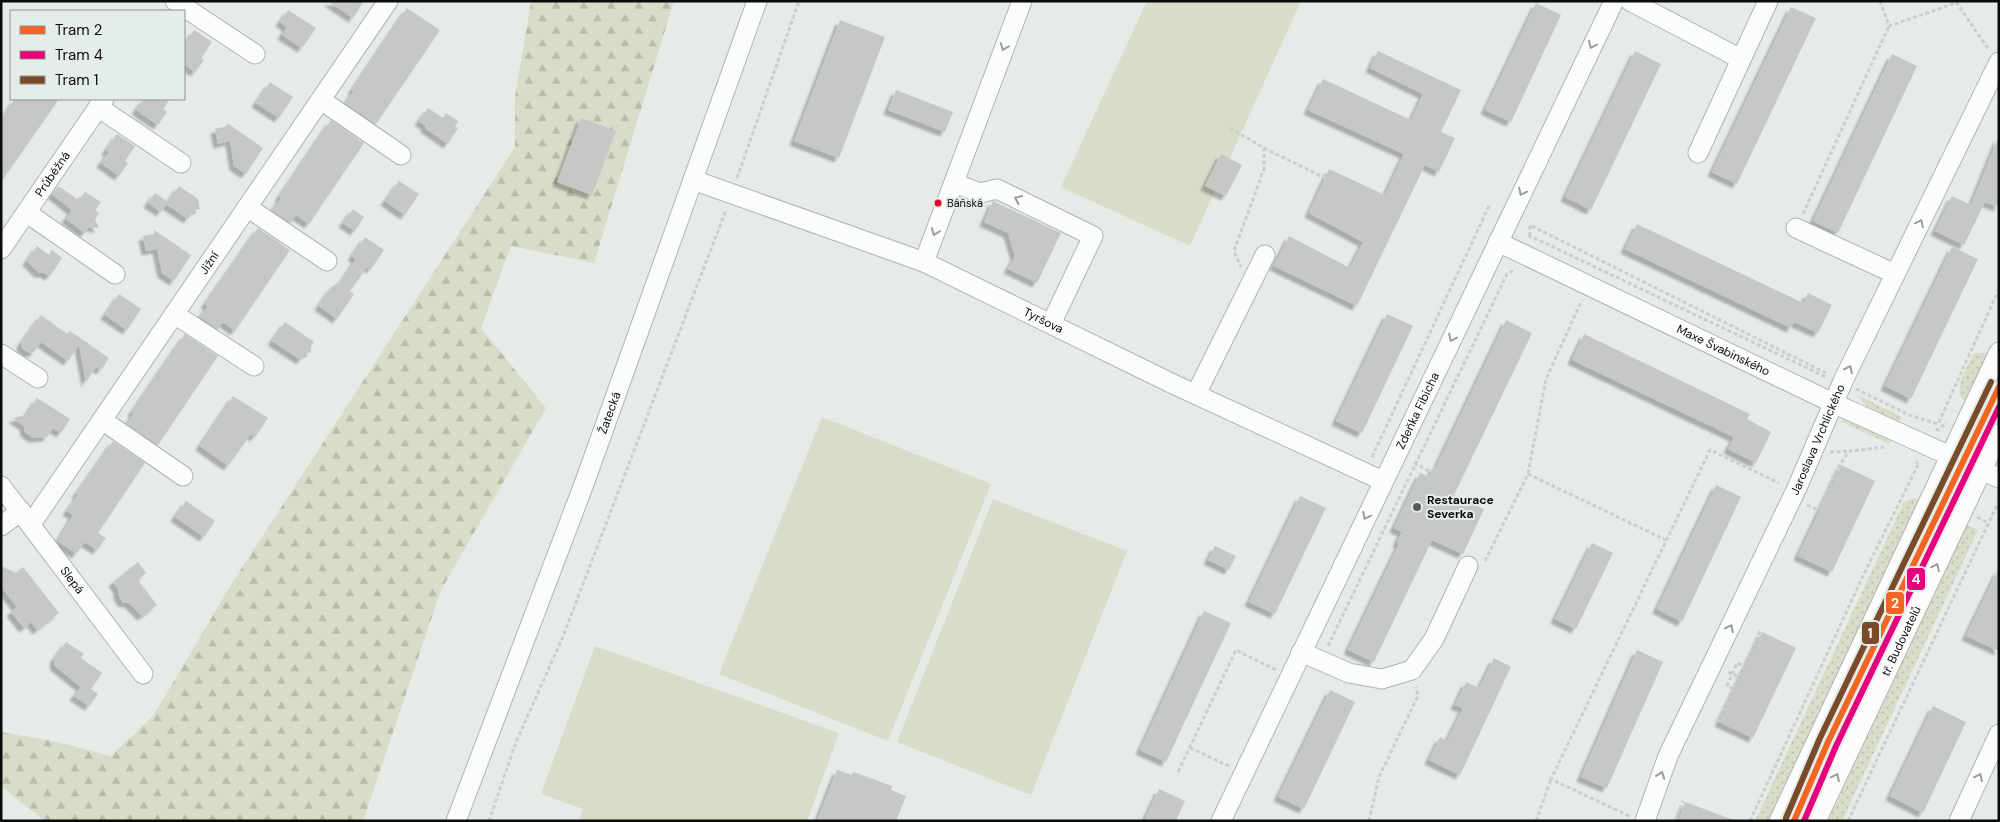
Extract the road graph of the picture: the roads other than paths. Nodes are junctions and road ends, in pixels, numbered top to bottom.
1 (175, 1) edge
2 (388, 1) edge
3 (757, 1) edge
4 (1022, 1) edge
5 (1614, 1) edge
6 (1630, 1) edge
7 (1768, 1) edge
8 (255, 54) dead end
9 (1741, 59) junction
10 (1998, 63) edge
11 (321, 100) junction
12 (101, 103) edge
13 (1698, 153) dead end
14 (400, 155) dead end
15 (181, 163) dead end
16 (693, 180) junction
17 (954, 183) junction
18 (247, 207) junction
19 (27, 213) junction
20 (1796, 228) road end
21 (1498, 242) junction
22 (1, 249) edge
23 (1264, 255) dead end
24 (327, 261) dead end
25 (924, 262) junction
26 (115, 274) dead end
27 (1896, 274) junction
28 (174, 314) junction
29 (1050, 324) junction
30 (1999, 352) edge
31 (1, 354) edge
32 (254, 366) dead end
33 (38, 378) dead end
34 (1196, 394) junction
35 (1833, 403) junction
36 (102, 420) junction
37 (1999, 434) edge
38 (1950, 456) junction
39 (1981, 470) junction
40 (183, 476) dead end
41 (1999, 478) edge
42 (1383, 481) junction
43 (1, 486) edge
44 (26, 517) junction
45 (1, 526) edge
46 (1468, 566) road end
47 (1302, 652) junction
48 (143, 674) dead end
49 (1999, 734) edge
50 (1637, 819) edge
51 (456, 821) edge
52 (1220, 821) edge
53 (1779, 821) edge
54 (1816, 821) edge
55 (1959, 821) edge

1 - 8 street
2 - 11 street, Jižní
3 - 16 street, Žatecká
4 -> 17 street
5 -> 21 street, Zdeňka Fibicha
6 - 9 street
7 - 9 street
9 - 13 street
27 -> 10 street, Jaroslava Vrchlického
11 - 14 street
11 - 18 street, Jižní
12 - 15 street
12 - 19 street, Průběžná
16 - 25 street, Tyršova
16 - 51 street, Žatecká
17 -> 25 street
29 -> 17 street
18 - 24 street
18 - 28 street, Jižní
19 - 22 street, Průběžná
19 - 26 street
20 - 27 street
21 - 35 street, Maxe Švabinského
21 -> 42 street, Zdeňka Fibicha
23 - 34 street
25 - 29 street, Tyršova
35 -> 27 street, Jaroslava Vrchlického
28 - 32 street
28 - 36 street, Jižní
29 - 34 street, Tyršova
30 - 38 street
31 - 33 street
34 - 42 street, Tyršova
35 - 38 street, Maxe Švabinského
50 -> 35 street, Jaroslava Vrchlického
36 - 40 street
36 - 44 street, Jižní
37 - 39 street, tř. Budovatelů
38 - 39 street, Maxe Švabinského
38 - 53 street
39 - 41 street, Maxe Švabinského
54 -> 39 street, tř. Budovatelů
42 -> 47 street, Zdeňka Fibicha
43 - 44 street, Slepá
44 - 45 street, Jižní
44 - 48 street, Slepá
46 - 47 street
47 - 52 street, Zdeňka Fibicha
55 -> 49 street

